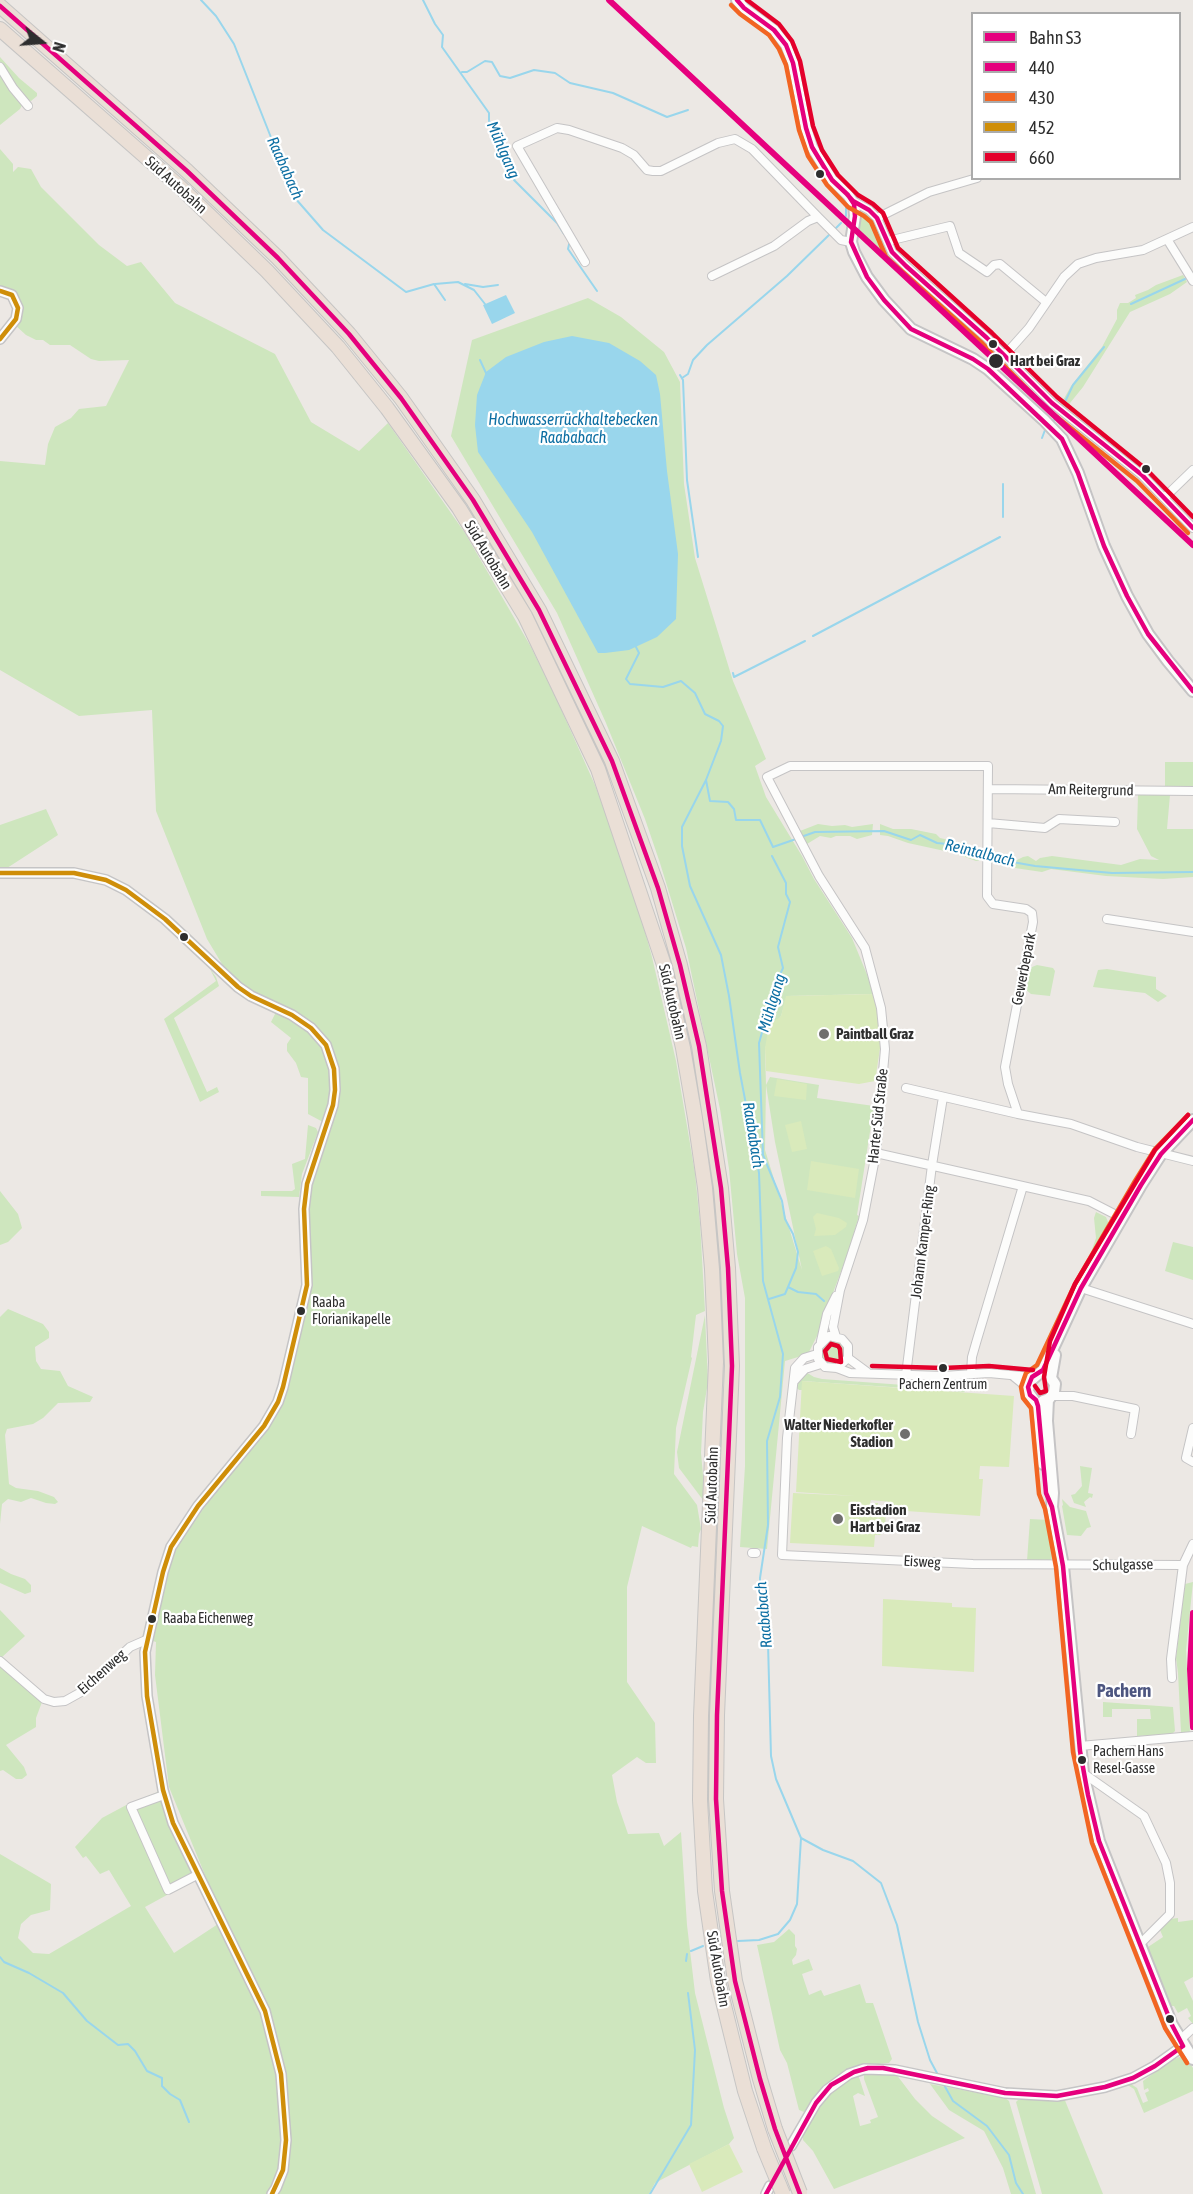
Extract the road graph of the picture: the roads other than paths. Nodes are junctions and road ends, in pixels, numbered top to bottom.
1 (737, 0) edge
2 (0, 6) edge
3 (0, 29) edge
4 (0, 67) edge
5 (28, 106) dead end
6 (971, 180) edge
7 (853, 201) junction
8 (819, 217) junction
9 (877, 218) junction
10 (1193, 227) edge
11 (1167, 239) junction
12 (888, 241) junction
13 (851, 242) junction
14 (585, 262) dead end
15 (712, 276) dead end
16 (1193, 281) edge
17 (0, 291) edge
18 (1046, 302) junction
19 (0, 339) edge
20 (1004, 356) junction
21 (1193, 471) edge
22 (1164, 498) junction
23 (1193, 528) edge
24 (1193, 691) edge
25 (790, 766) joint
26 (989, 789) junction
27 (1193, 791) edge
28 (1115, 822) dead end
29 (988, 823) junction
30 (0, 873) edge
31 (1107, 919) dead end
32 (1193, 932) edge
33 (906, 1088) dead end
34 (943, 1097) junction
35 (1018, 1114) junction
36 (1193, 1120) edge
37 (876, 1153) junction
38 (1161, 1154) junction
39 (1193, 1161) edge
40 (932, 1166) junction
41 (1023, 1186) junction
42 (1122, 1218) junction
43 (1081, 1288) junction
44 (840, 1290) junction
45 (1193, 1324) edge
46 (836, 1336) junction
47 (821, 1342) junction
48 (817, 1354) junction
49 (849, 1358) junction
50 (821, 1364) junction
51 (837, 1368) junction
52 (867, 1372) junction
53 (972, 1373) junction
54 (906, 1375) junction
55 (793, 1382) junction
56 (1044, 1385) junction
57 (1193, 1428) edge
58 (1131, 1434) dead end
59 (1193, 1462) edge
60 (1052, 1507) junction
61 (1193, 1544) edge
62 (1183, 1565) junction
63 (1063, 1566) junction
64 (146, 1640) junction
65 (0, 1661) edge
66 (1172, 1678) dead end
67 (1193, 1737) edge
68 (1080, 1746) junction
69 (1083, 1773) junction
70 (164, 1795) junction
71 (197, 1875) junction
72 (1140, 1944) junction
73 (1193, 2028) edge
74 (1182, 2043) junction
75 (1193, 2060) edge
76 (791, 2146) dead end
77 (272, 2194) edge
78 (783, 2194) edge
79 (800, 2194) edge

1 - 7 main road
2 - 79 highway, Süd Autobahn, bridge
3 - 78 highway, Süd Autobahn, bridge
4 - 5 street
6 - 9 street
7 - 9 street
7 - 13 main road
8 - 13 street
8 - 14 street
8 - 15 street
9 - 12 street
10 - 11 street
11 - 16 street
11 - 18 street
12 - 18 street
12 - 20 street
13 - 24 main road
17 - 19 street
18 - 20 street
20 - 22 street
21 - 22 street
22 - 23 street
25 - 26 street, Gewerbepark
25 - 37 street, Harter Süd Straße
26 - 27 street, Am Reitergrund
26 - 29 street, Gewerbepark
28 - 29 street
29 - 35 street, Gewerbepark
30 - 64 street
31 - 32 street
33 - 34 street
34 - 35 street
34 - 40 street
35 - 38 street
36 - 38 main road
37 - 40 street
37 - 44 street, Harter Süd Straße
38 - 39 street
38 - 42 main road
40 - 41 street, Johann Kamper-Ring
40 - 54 street, Johann Kamper-Ring
41 - 42 street, Johann Kamper-Ring
41 - 53 street
42 - 43 main road
43 - 45 street
43 - 56 main road
44 - 46 street, Harter Süd Straße
44 - 47 street, Harter Süd Straße
46 - 47 street
46 - 49 street
47 - 48 street, Harter Süd Straße
48 - 50 street
48 - 55 street
49 - 51 street
49 - 52 street
50 - 51 street
50 - 55 street
51 - 52 street
52 - 54 street
53 - 54 street
53 - 56 street
55 - 63 street, Eisweg
56 - 58 street
56 - 60 main road
56 - 60 main road
57 - 59 street
60 - 63 main road
61 - 62 street
62 - 63 street, Schulgasse
62 - 66 street
63 - 68 main road
64 - 65 street, Eichenweg
64 - 70 street
67 - 68 street
68 - 69 main road
69 - 72 main road
69 - 72 street
70 - 71 street
70 - 71 street
71 - 77 street
72 - 74 main road
73 - 74 street
74 - 75 main road
74 - 76 street

